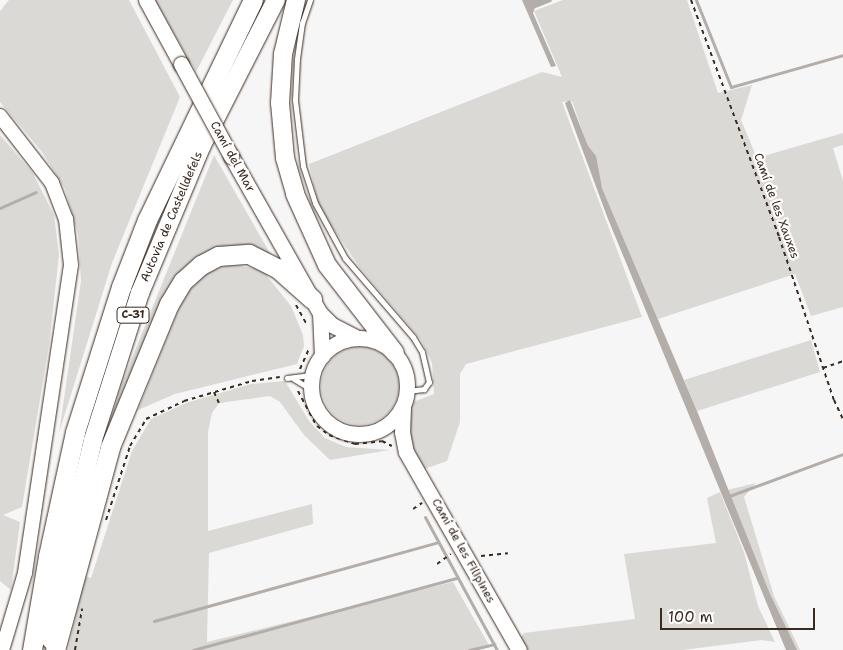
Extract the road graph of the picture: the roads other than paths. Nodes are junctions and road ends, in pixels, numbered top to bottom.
1 (146, 0) edge
2 (242, 0) edge
3 (253, 0) edge
4 (276, 0) edge
5 (296, 0) edge
6 (310, 0) edge
7 (232, 38) junction
8 (0, 116) edge
9 (309, 304) junction
10 (358, 338) junction
11 (394, 353) junction
12 (322, 356) junction
13 (313, 375) junction
14 (312, 390) junction
15 (405, 399) junction
16 (370, 433) junction
17 (401, 450) junction
18 (2, 650) edge
19 (32, 650) edge
20 (49, 650) edge
21 (55, 650) edge
22 (519, 650) edge

1 - 9 main road, Camí del Mar, bridge
2 - 7 highway
3 - 7 highway, Autovia de Castelldefels / C-31
4 - 20 highway, Autovia de Castelldefels / C-31
5 - 11 highway
6 - 15 lane
7 - 19 highway, Autovia de Castelldefels / C-31
8 - 18 street
9 - 10 main road, Camí del Mar
9 - 12 main road, Camí del Mar
9 - 21 highway
10 - 11 main road
10 - 12 main road
11 - 15 main road
12 - 13 main road
13 - 14 main road
13 - 14 lane
14 - 16 main road
15 - 16 main road
15 - 17 main road
16 - 17 main road
17 - 22 main road, Camí de les Filipines

